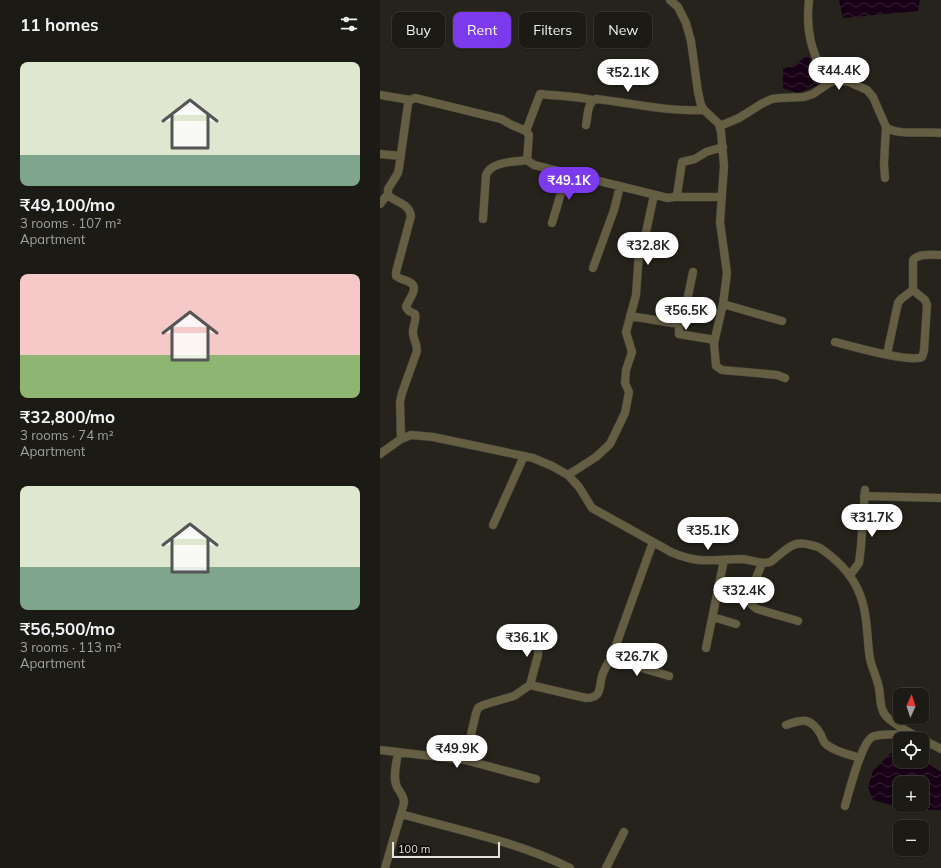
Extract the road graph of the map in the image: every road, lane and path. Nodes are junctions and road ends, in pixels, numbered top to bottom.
1 (670, 0) edge
2 (808, 0) edge
3 (827, 84) junction
4 (380, 95) edge
5 (410, 100) junction
6 (592, 100) junction
7 (704, 110) junction
8 (586, 125) dead end
9 (720, 126) junction
10 (886, 127) junction
11 (526, 131) junction
12 (941, 133) edge
13 (723, 147) junction
14 (380, 154) edge
15 (401, 156) junction
16 (527, 160) junction
17 (566, 173) junction
18 (886, 178) dead end
19 (620, 186) junction
20 (388, 194) junction
21 (654, 195) junction
22 (674, 197) junction
23 (722, 197) junction
24 (380, 204) edge
25 (483, 219) dead end
26 (552, 223) dead end
27 (941, 255) edge
28 (593, 268) dead end
29 (693, 272) dead end
30 (913, 290) junction
31 (723, 304) junction
32 (630, 316) junction
33 (782, 321) dead end
34 (679, 324) junction
35 (715, 340) junction
36 (835, 342) dead end
37 (887, 354) junction
38 (785, 378) dead end
39 (401, 439) junction
40 (380, 454) edge
41 (524, 456) junction
42 (568, 475) junction
43 (941, 498) edge
44 (493, 525) dead end
45 (653, 542) junction
46 (724, 560) junction
47 (762, 563) junction
48 (850, 575) junction
49 (713, 617) junction
50 (798, 620) dead end
51 (736, 624) dead end
52 (539, 633) dead end
53 (706, 648) dead end
54 (611, 659) junction
55 (669, 676) dead end
56 (530, 685) junction
57 (786, 725) dead end
58 (911, 732) edge
59 (893, 736) edge
60 (929, 742) edge
61 (941, 749) edge
62 (380, 750) edge
63 (398, 752) junction
64 (860, 758) junction
65 (465, 760) junction
66 (536, 779) dead end
67 (845, 806) dead end
68 (401, 814) junction
69 (624, 832) dead end
70 (385, 868) edge
71 (570, 868) edge
72 (606, 868) edge

1 - 7 street
2 - 3 street
3 - 9 street
3 - 10 street
4 - 5 street
5 - 11 street
5 - 15 street
6 - 7 street
6 - 8 street
6 - 11 street
7 - 9 street
9 - 13 street
10 - 12 street
10 - 18 street
11 - 16 street
13 - 22 street
13 - 23 street
14 - 15 street
15 - 20 street
16 - 17 street
16 - 25 street
17 - 19 street
17 - 26 street
19 - 21 street
19 - 28 street
20 - 24 street
20 - 39 street
21 - 22 street
21 - 32 street
22 - 23 street
23 - 31 street
27 - 30 street
29 - 34 street
30 - 37 street
30 - 37 street
31 - 33 street
31 - 35 street
32 - 34 street
32 - 42 street
34 - 35 street
35 - 38 street
36 - 37 street
39 - 40 street
39 - 41 street
41 - 42 street
41 - 44 street
42 - 45 street
43 - 48 street
45 - 46 street
45 - 54 street
46 - 47 street
46 - 49 street
47 - 48 street
47 - 50 street
48 - 58 street
49 - 51 street
49 - 53 street
52 - 56 street
54 - 55 street
54 - 56 street
56 - 65 street
57 - 64 street
59 - 64 street
60 - 61 street
62 - 63 street
63 - 65 street
63 - 68 street
64 - 67 street
65 - 66 street
68 - 70 street
68 - 71 street
69 - 72 street

